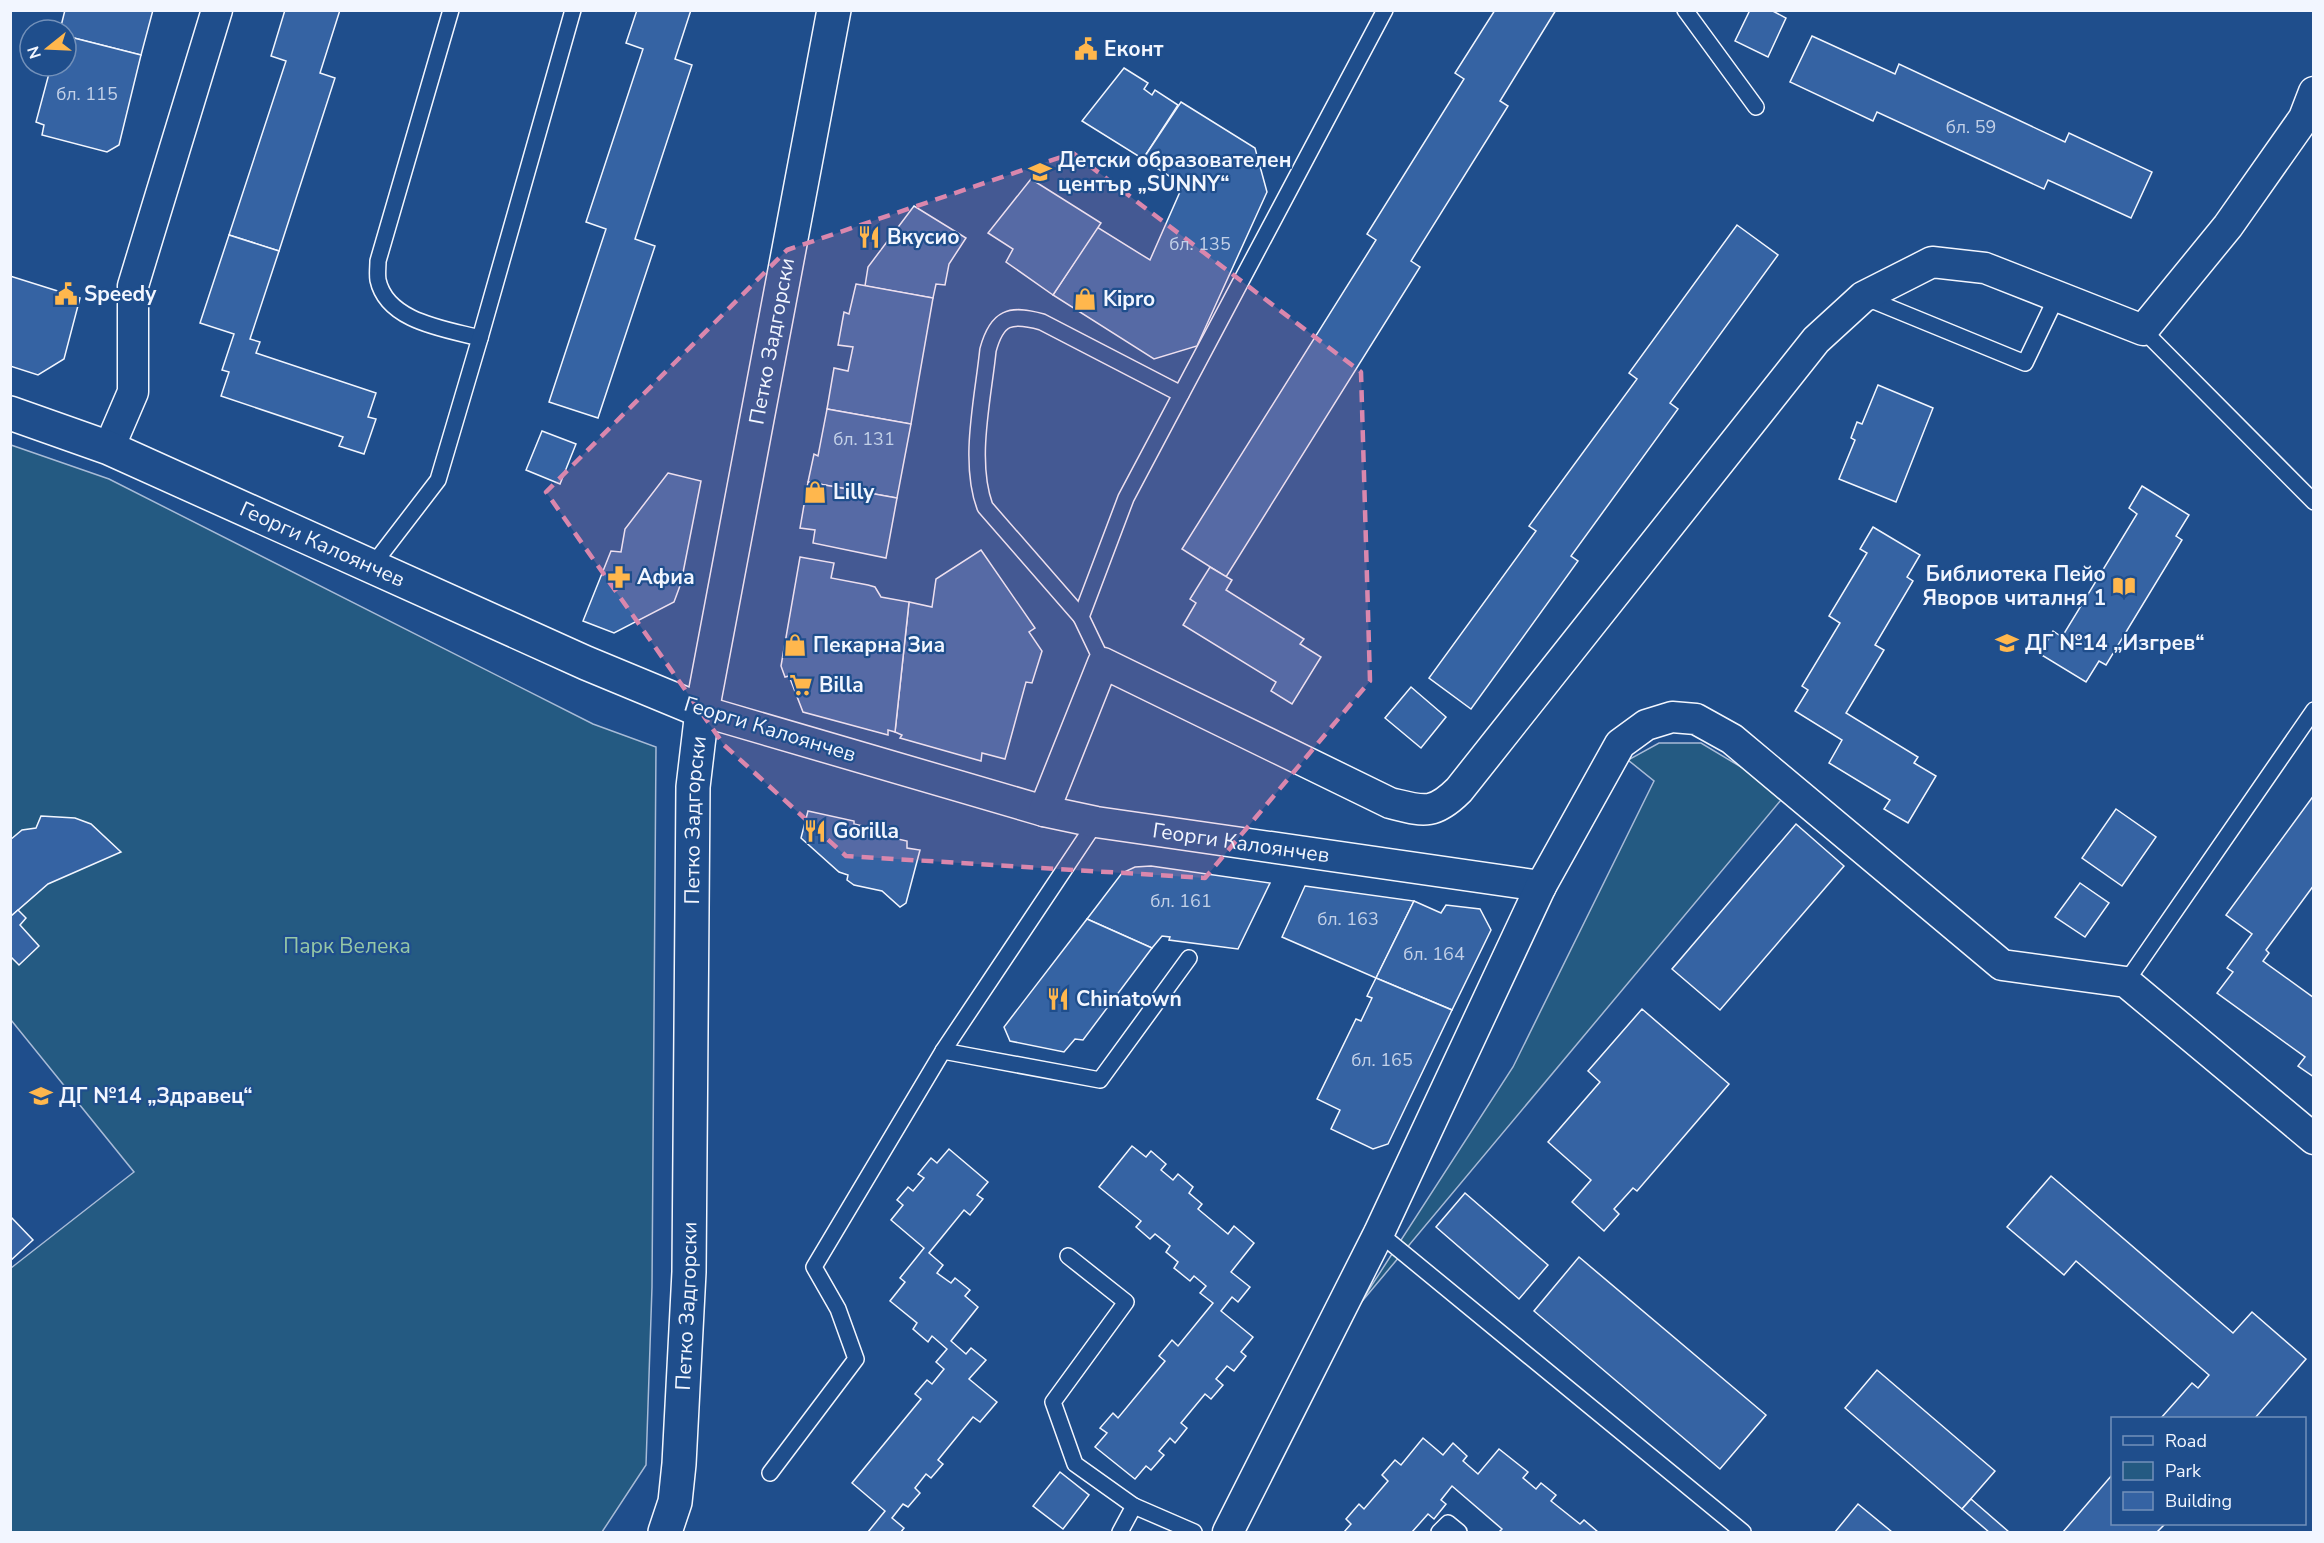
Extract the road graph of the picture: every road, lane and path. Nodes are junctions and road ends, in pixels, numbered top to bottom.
1 (217, 10) edge
2 (451, 10) edge
3 (573, 10) edge
4 (834, 10) edge
5 (1385, 10) edge
6 (1685, 10) edge
7 (2313, 92) edge
8 (1756, 107) dead end
9 (2057, 296) junction
10 (1863, 297) junction
11 (2143, 330) junction
12 (480, 338) junction
13 (1181, 394) junction
14 (10, 413) edge
15 (109, 448) junction
16 (2313, 502) edge
17 (372, 566) junction
18 (1082, 617) junction
19 (1103, 663) junction
20 (2313, 710) edge
21 (702, 711) junction
22 (1044, 811) junction
23 (1096, 822) junction
24 (1540, 886) junction
25 (1189, 958) dead end
26 (2126, 981) junction
27 (943, 1051) junction
28 (2313, 1139) edge
29 (1379, 1233) junction
30 (1068, 1256) dead end
31 (770, 1473) dead end
32 (1134, 1506) junction
33 (665, 1533) edge
34 (1120, 1533) edge
35 (1194, 1533) edge
36 (1228, 1533) edge
37 (1440, 1533) edge
38 (1459, 1533) edge
39 (1743, 1533) edge

1 - 15 street
2 - 12 lane
3 - 12 lane
4 - 21 street, Петко Задгорски
5 - 13 lane
6 - 8 lane
7 - 11 street
9 - 10 street
9 - 10 lane
9 - 11 street
10 - 19 street
11 - 16 lane
12 - 17 lane
13 - 18 lane
13 - 18 lane
14 - 15 street, Георги Калоянчев
15 - 17 street, Георги Калоянчев
17 - 21 street, Георги Калоянчев
18 - 19 lane
19 - 22 street
20 - 26 lane
21 - 22 street, Георги Калоянчев
21 - 33 street, Петко Задгорски
22 - 23 street, Георги Калоянчев
23 - 24 street, Георги Калоянчев
23 - 27 lane
24 - 26 street
24 - 29 street
25 - 27 lane
26 - 28 street
27 - 31 lane
29 - 36 street
29 - 39 lane
30 - 32 lane
32 - 34 lane
32 - 35 lane
37 - 38 lane

